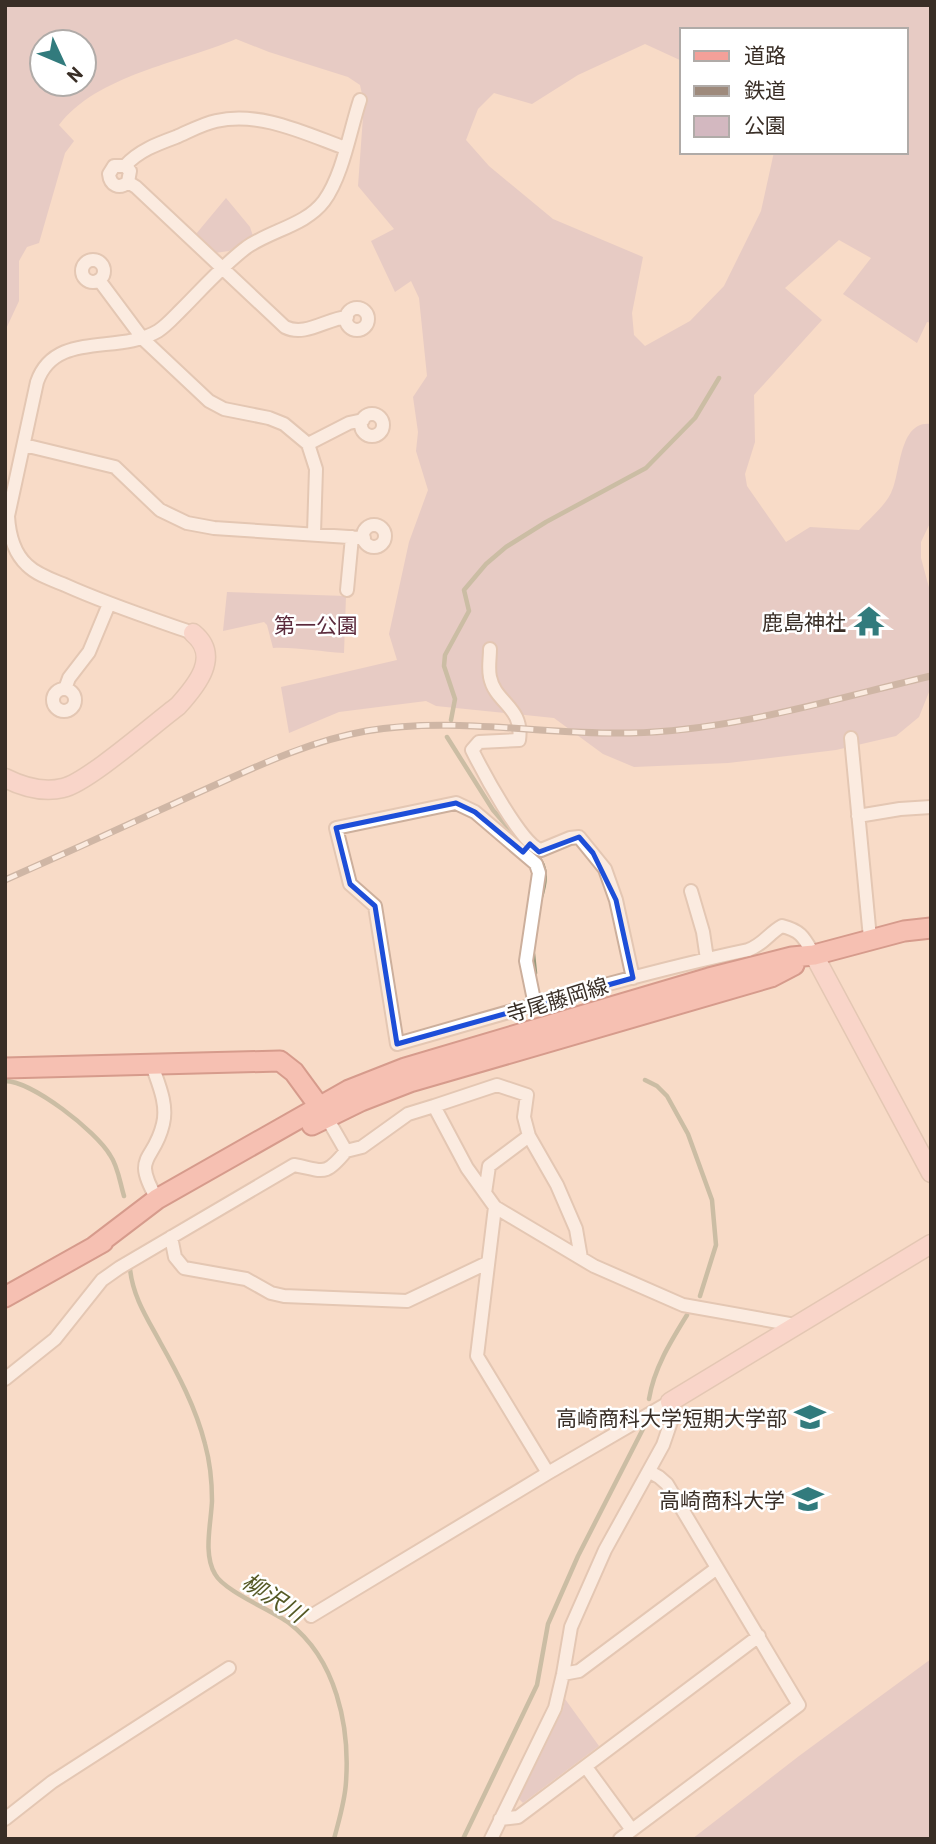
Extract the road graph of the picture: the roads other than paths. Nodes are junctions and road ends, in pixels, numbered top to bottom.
1 (359, 100) dead end
2 (345, 148) junction
3 (125, 166) junction
4 (128, 182) junction
5 (223, 268) junction
6 (99, 281) dead end
7 (346, 317) dead end
8 (143, 339) junction
9 (363, 420) dead end
10 (308, 444) junction
11 (24, 445) junction
12 (314, 533) junction
13 (347, 590) dead end
14 (109, 604) junction
15 (193, 633) joint
16 (490, 649) dead end
17 (65, 689) dead end
18 (851, 738) dead end
19 (5, 778) edge
20 (931, 807) edge
21 (858, 816) junction
22 (527, 848) junction
23 (691, 891) dead end
24 (931, 928) edge
25 (870, 939) junction
26 (814, 955) junction
27 (707, 959) junction
28 (633, 978) junction
29 (535, 1005) junction
30 (152, 1065) junction
31 (5, 1068) edge
32 (434, 1106) junction
33 (324, 1112) junction
34 (529, 1136) junction
35 (346, 1151) junction
36 (931, 1173) edge
37 (485, 1193) junction
38 (157, 1199) junction
39 (495, 1207) junction
40 (170, 1237) junction
41 (931, 1244) edge
42 (94, 1247) junction
43 (581, 1258) junction
44 (487, 1263) junction
45 (5, 1297) edge
46 (795, 1325) junction
47 (5, 1380) edge
48 (670, 1402) junction
49 (650, 1472) junction
50 (548, 1473) junction
51 (717, 1568) junction
52 (311, 1616) dead end
53 (759, 1636) junction
54 (229, 1668) dead end
55 (564, 1674) junction
56 (586, 1767) junction
57 (5, 1819) edge
58 (500, 1819) junction
59 (632, 1830) junction
60 (491, 1839) edge
61 (621, 1839) edge

1 - 2 street
2 - 3 street
2 - 5 street
3 - 4 street
3 - 4 street
4 - 5 street
5 - 7 street
5 - 8 street
6 - 8 street
8 - 10 street
8 - 11 street
9 - 10 street
10 - 12 street
11 - 12 street
11 - 14 street
12 - 13 street
14 - 15 street
14 - 17 street
15 - 19 street
16 - 22 street
18 - 21 street
20 - 21 street
21 - 25 street
22 - 28 street
22 - 29 street
22 - 29 street
23 - 27 street
24 - 25 main road, 寺尾藤岡線
25 - 26 main road, 寺尾藤岡線
26 - 27 street
26 - 33 main road, 寺尾藤岡線
26 - 36 street
27 - 28 street
28 - 29 street
30 - 31 main road
30 - 33 main road
30 - 38 street
32 - 34 street
32 - 35 street
32 - 37 street
33 - 35 street
33 - 38 main road, 寺尾藤岡線
33 - 42 main road, 寺尾藤岡線
34 - 37 street
34 - 43 street
35 - 40 street
37 - 39 street
38 - 42 main road, 寺尾藤岡線
39 - 43 street
39 - 44 street
40 - 44 street
40 - 47 street
41 - 46 street
42 - 45 main road, 寺尾藤岡線
43 - 46 street
44 - 50 street
46 - 48 street
48 - 49 street
48 - 50 street
49 - 51 street
49 - 55 street
50 - 52 street
51 - 53 street
51 - 55 street
53 - 56 street
53 - 59 street
54 - 57 street
55 - 58 street
56 - 58 street
56 - 59 street
58 - 60 street
59 - 61 street

